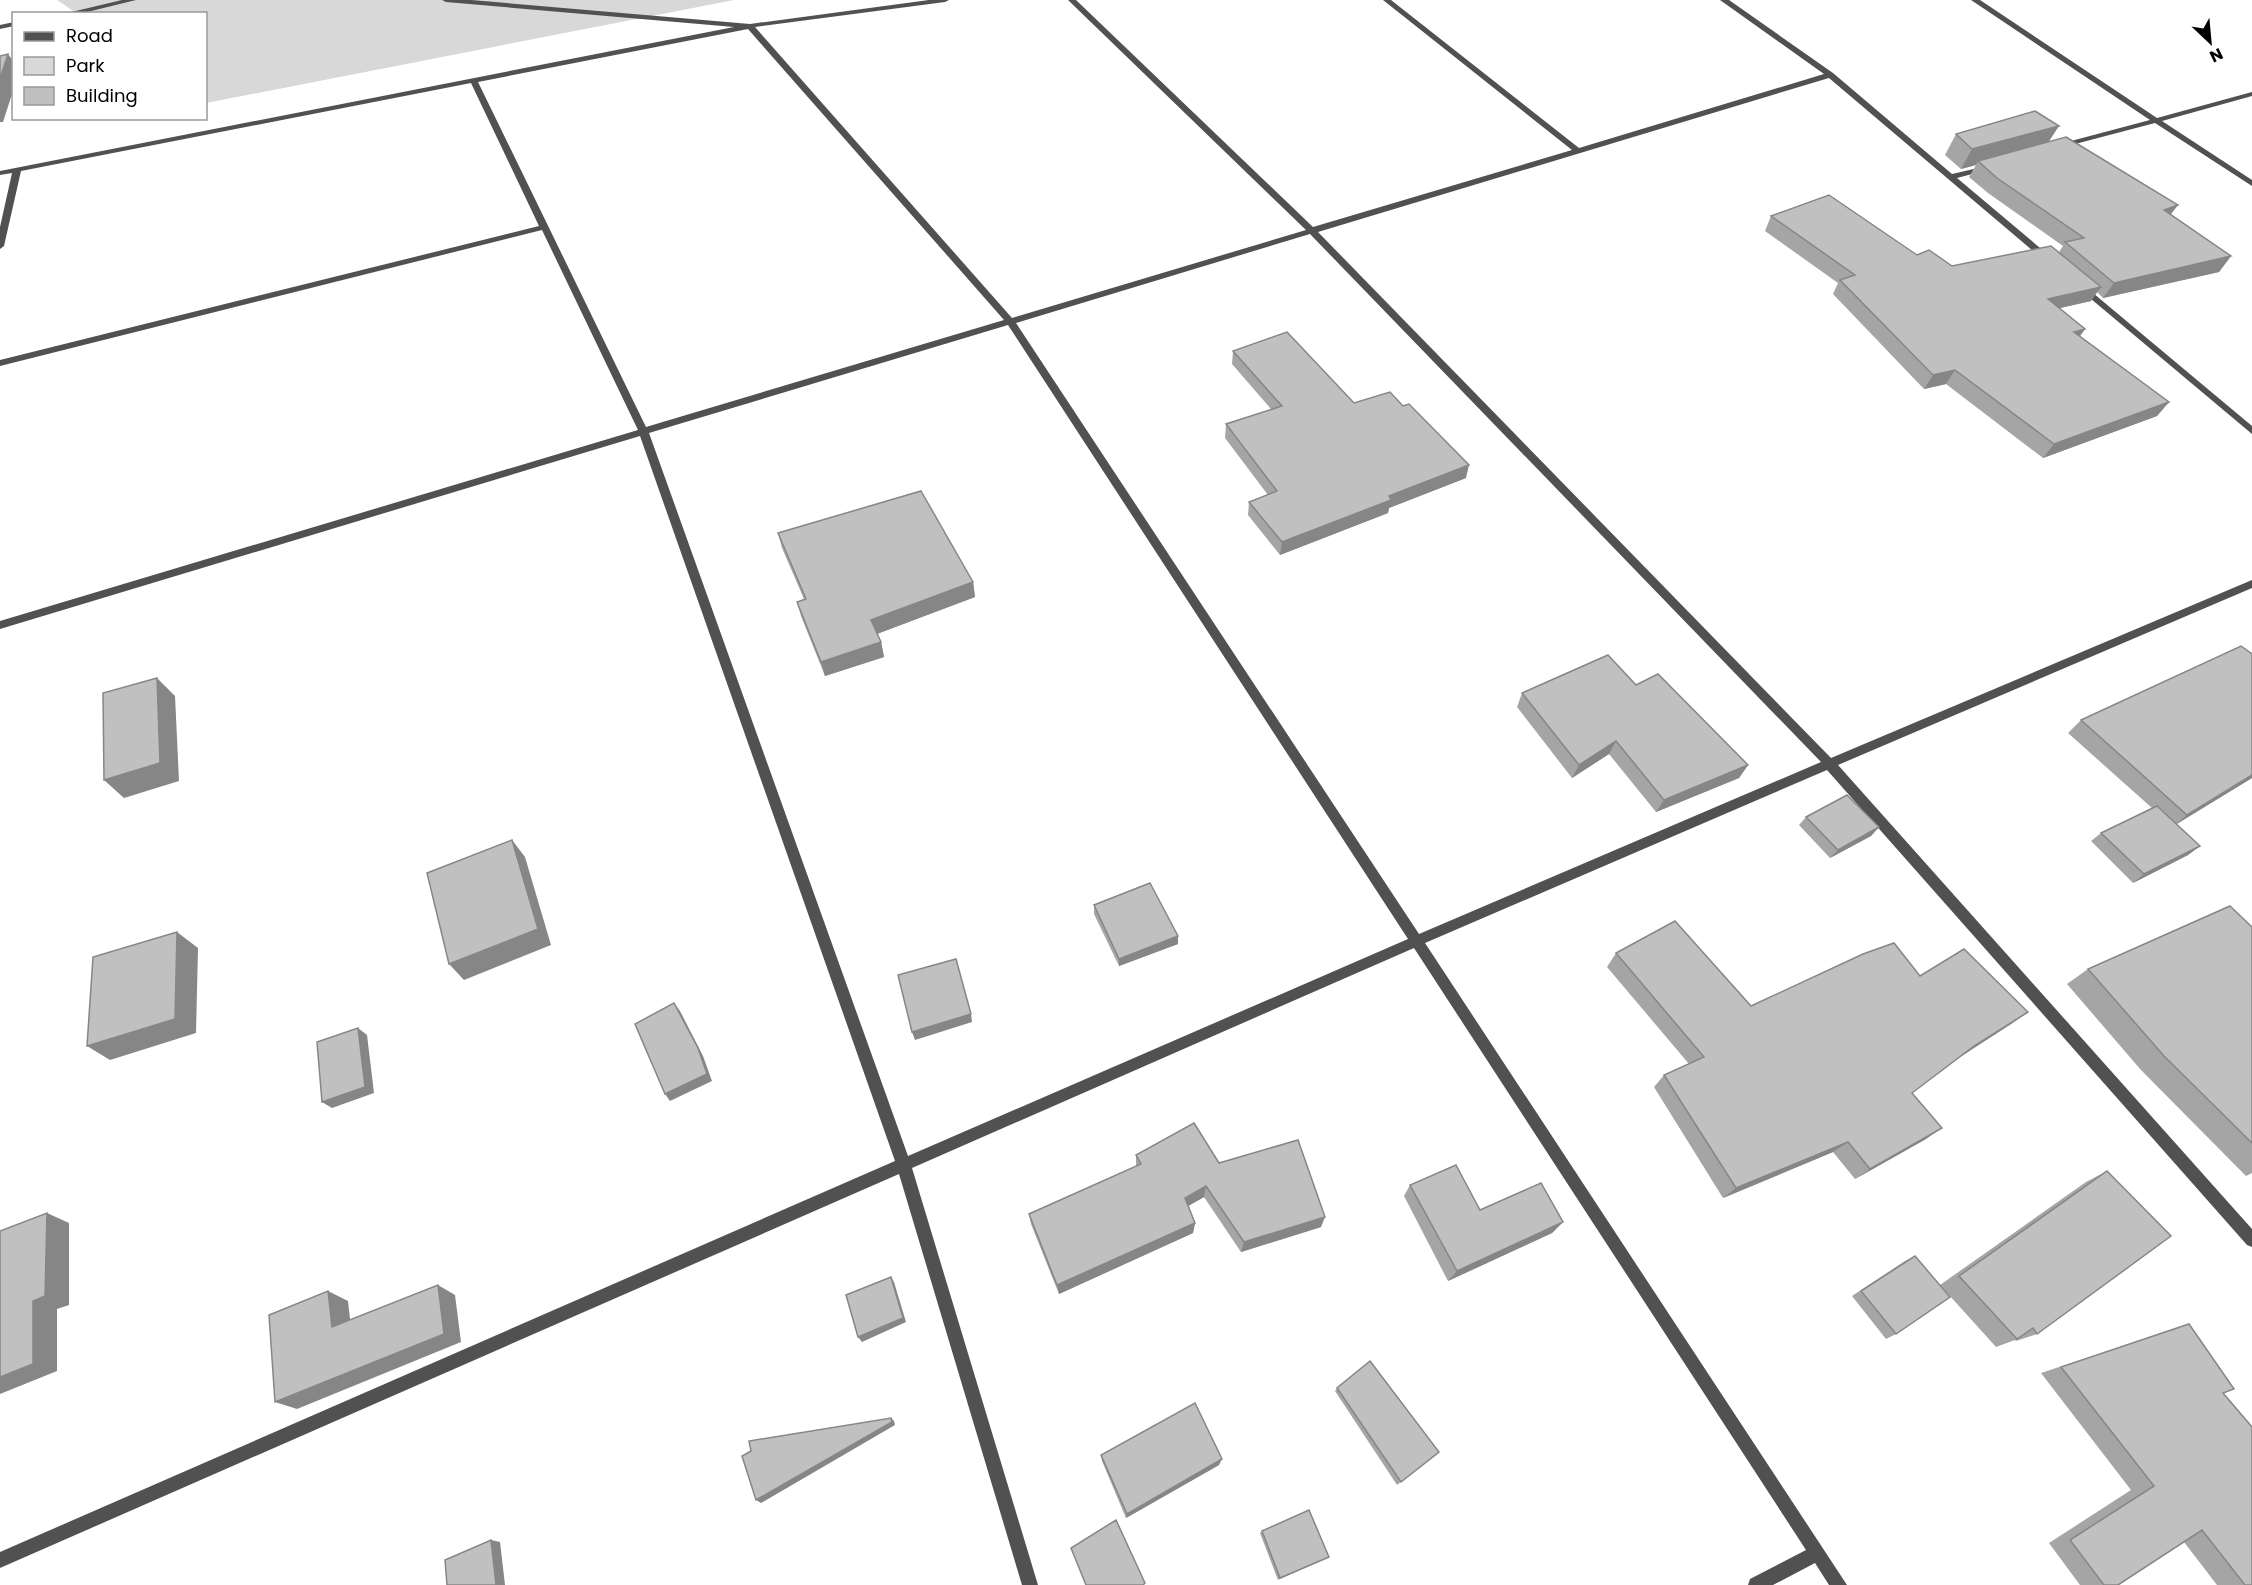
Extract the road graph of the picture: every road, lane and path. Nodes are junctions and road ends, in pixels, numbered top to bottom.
1 (132, 0) edge
2 (446, 0) edge
3 (945, 0) edge
4 (1072, 0) edge
5 (1387, 0) edge
6 (1724, 0) edge
7 (1975, 0) edge
8 (75, 12) edge
9 (750, 26) junction
10 (1830, 75) junction
11 (473, 80) junction
12 (2252, 93) edge
13 (2156, 120) junction
14 (2054, 148) edge
15 (1578, 151) junction
16 (1997, 164) edge
17 (17, 169) junction
18 (0, 173) edge
19 (1951, 177) junction
20 (2252, 184) edge
21 (544, 227) junction
22 (1312, 232) junction
23 (0, 246) edge
24 (2061, 269) edge
25 (2070, 277) edge
26 (1010, 321) junction
27 (0, 363) edge
28 (643, 430) junction
29 (2252, 431) edge
30 (2252, 584) edge
31 (0, 625) edge
32 (1828, 762) junction
33 (1415, 941) junction
34 (904, 1166) junction
35 (2252, 1240) edge
36 (1818, 1553) junction
37 (0, 1560) edge
38 (1030, 1585) edge
39 (1756, 1585) edge
40 (1839, 1585) edge

1 - 8 street
2 - 9 street
3 - 9 street
4 - 22 street
5 - 15 street
6 - 10 street
7 - 13 street
9 - 11 street
9 - 26 street
10 - 15 street
10 - 19 street
11 - 17 street
11 - 21 street
12 - 13 street
13 - 14 street
13 - 20 street
15 - 22 street
16 - 19 street
17 - 18 street
17 - 23 street
19 - 24 street
21 - 27 street
21 - 28 street
22 - 26 street
22 - 32 street
25 - 29 street
26 - 28 street
26 - 33 street
28 - 31 street
28 - 34 street
30 - 32 street
32 - 33 street
32 - 35 street
33 - 34 street
33 - 36 street
34 - 37 street
34 - 38 street
36 - 39 street
36 - 40 street

